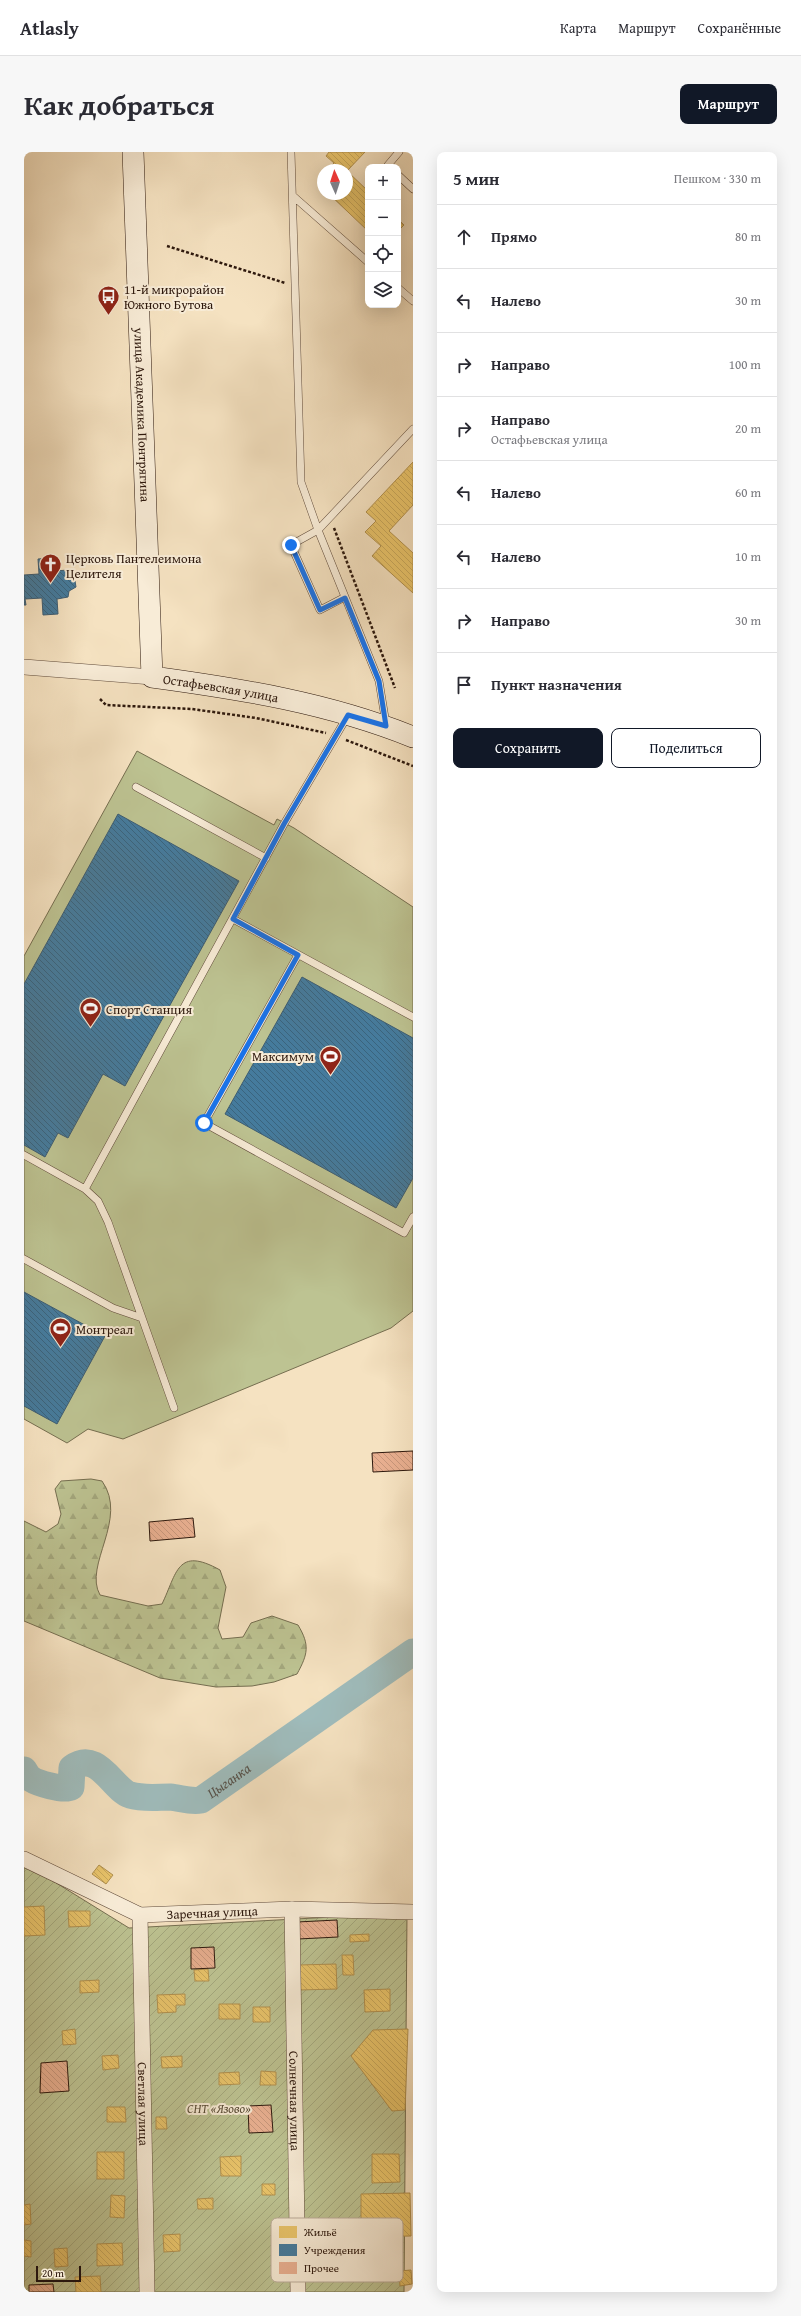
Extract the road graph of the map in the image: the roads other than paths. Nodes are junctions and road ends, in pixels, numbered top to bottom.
1 (133, 152) edge
2 (399, 152) edge
3 (291, 153) edge
4 (388, 164) edge
5 (401, 178) edge
6 (413, 189) edge
7 (293, 196) junction
8 (365, 259) edge
9 (401, 291) edge
10 (413, 301) edge
11 (413, 429) edge
12 (318, 530) junction
13 (345, 598) junction
14 (24, 667) edge
15 (152, 677) junction
16 (348, 715) junction
17 (386, 726) junction
18 (413, 737) edge
19 (136, 787) dead end
20 (266, 858) junction
21 (233, 919) junction
22 (298, 955) junction
23 (413, 1017) edge
24 (24, 1155) edge
25 (85, 1189) junction
26 (413, 1217) edge
27 (24, 1259) edge
28 (142, 1318) junction
29 (174, 1408) dead end
30 (24, 1859) edge
31 (292, 1909) junction
32 (413, 1912) edge
33 (140, 1915) junction
34 (297, 2218) edge
35 (298, 2282) edge
36 (147, 2292) edge
37 (298, 2292) edge

1 - 15 street, улица Академика Понтрягина
2 - 4 lane
3 - 7 lane
5 - 6 lane
7 - 8 lane
7 - 12 lane
9 - 10 lane
11 - 12 lane
12 - 13 lane
12 - 13 lane
13 - 17 lane
14 - 15 street, Остафьевская улица
15 - 16 street, Остафьевская улица
16 - 17 street, Остафьевская улица
16 - 20 lane
17 - 18 street, Остафьевская улица
19 - 20 lane
20 - 21 lane
21 - 22 lane
21 - 25 lane
22 - 23 lane
22 - 26 lane
24 - 25 lane
25 - 28 lane
27 - 28 lane
28 - 29 lane
30 - 33 street, Заречная улица
31 - 32 street, Заречная улица
31 - 33 street, Заречная улица
31 - 34 street, Солнечная улица
33 - 36 street, Светлая улица
35 - 37 street, Солнечная улица

